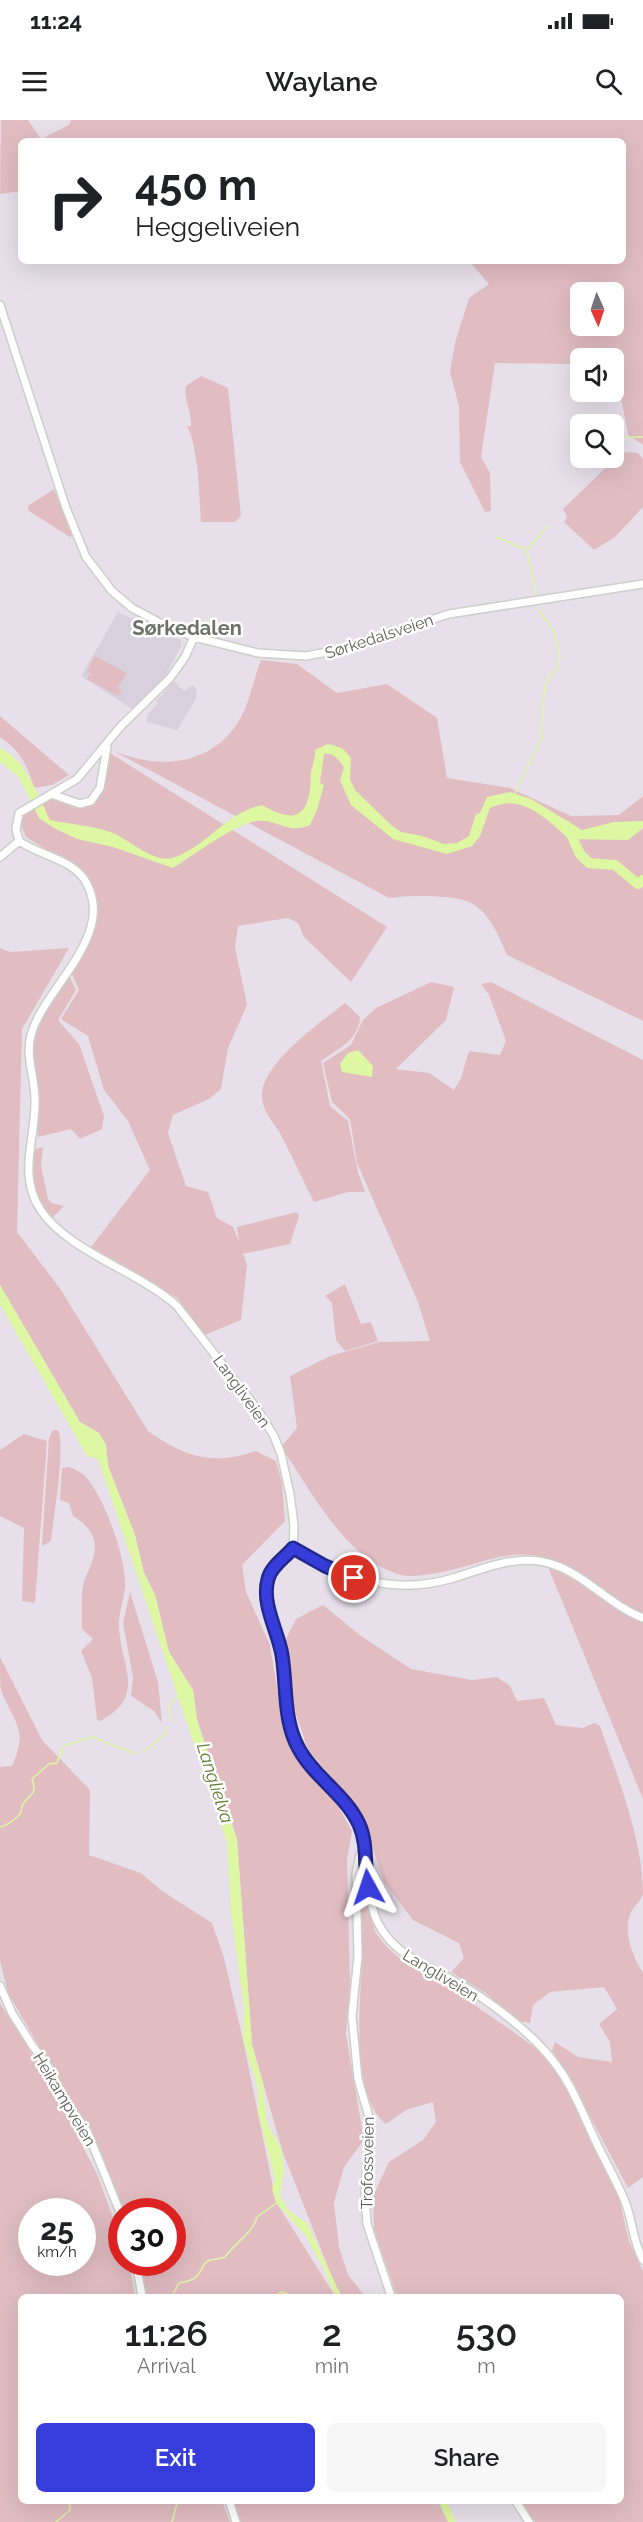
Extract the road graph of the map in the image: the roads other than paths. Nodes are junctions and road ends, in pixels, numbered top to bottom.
1 (0, 305) edge
2 (643, 584) edge
3 (194, 637) junction
4 (108, 744) junction
5 (49, 795) junction
6 (19, 841) junction
7 (0, 857) edge
8 (293, 1548) junction
9 (643, 1618) edge
10 (365, 1851) junction
11 (0, 1986) edge
12 (114, 2198) edge
13 (643, 2260) edge
14 (138, 2276) edge
15 (142, 2294) edge
16 (390, 2294) edge
17 (230, 2504) edge
18 (518, 2504) edge
19 (237, 2522) edge
20 (529, 2522) edge

1 - 3 street, Sørkedalsveien
2 - 3 street, Sørkedalsveien
3 - 4 street
4 - 5 street
4 - 5 street
5 - 6 street
6 - 7 street
6 - 8 street, Langliveien
8 - 9 street
8 - 10 street, Langliveien
10 - 13 street, Langliveien
10 - 16 street, Trofossveien
11 - 12 street, Heikampveien
14 - 15 street
17 - 19 street
18 - 20 street

